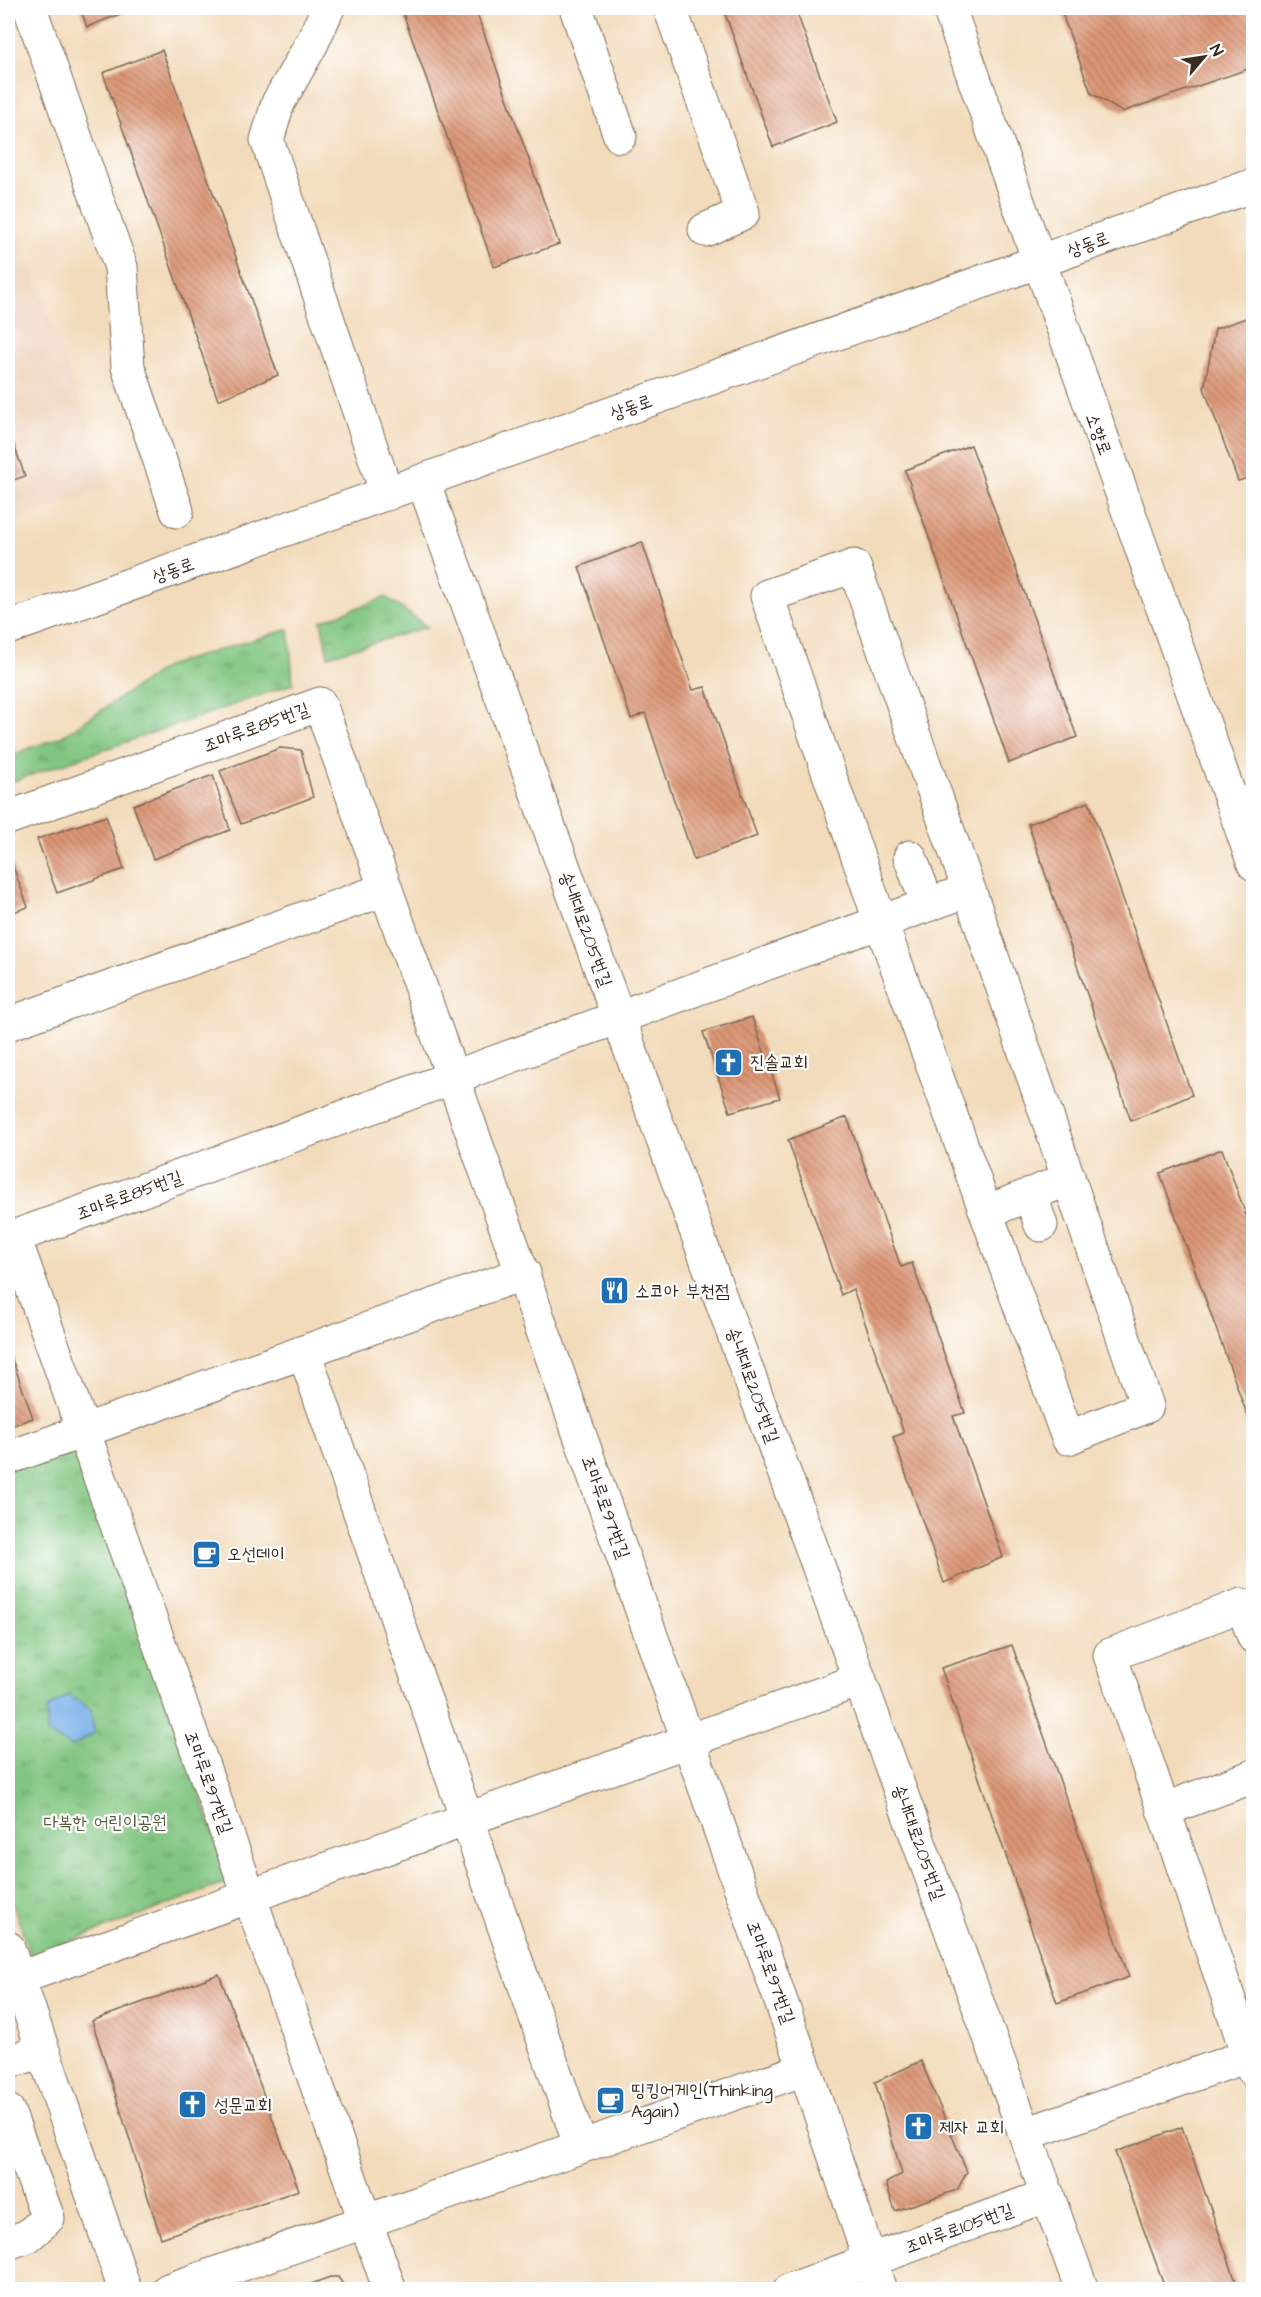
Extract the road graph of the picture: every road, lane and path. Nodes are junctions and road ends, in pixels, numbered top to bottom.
1 (30, 8) edge
2 (328, 8) edge
3 (576, 8) edge
4 (670, 8) edge
5 (949, 8) edge
6 (620, 136) dead end
7 (1254, 185) edge
8 (705, 230) dead end
9 (1038, 262) junction
10 (423, 481) junction
11 (387, 494) junction
12 (177, 511) dead end
13 (8, 628) edge
14 (8, 818) edge
15 (910, 857) dead end
16 (1253, 860) edge
17 (386, 889) junction
18 (969, 890) junction
19 (928, 905) junction
20 (881, 923) junction
21 (619, 1018) junction
22 (8, 1024) edge
23 (454, 1078) junction
24 (1069, 1179) junction
25 (1030, 1194) junction
26 (986, 1212) junction
27 (1041, 1225) dead end
28 (11, 1238) edge
29 (524, 1273) junction
30 (304, 1352) junction
31 (83, 1431) junction
32 (8, 1458) edge
33 (1254, 1637) edge
34 (860, 1680) junction
35 (689, 1741) junction
36 (1253, 1779) edge
37 (1163, 1810) junction
38 (466, 1820) junction
39 (250, 1896) junction
40 (11, 1969) edge
41 (43, 2051) junction
42 (8, 2062) edge
43 (1250, 2064) edge
44 (806, 2068) junction
45 (8, 2111) edge
46 (1026, 2134) junction
47 (580, 2148) junction
48 (16, 2157) edge
49 (1048, 2195) junction
50 (366, 2223) junction
51 (8, 2244) edge
52 (875, 2275) edge
53 (125, 2289) edge
54 (168, 2289) edge
55 (390, 2289) edge
56 (790, 2289) edge
57 (1082, 2289) edge

1 - 12 street
2 - 11 street
3 - 6 street
4 - 8 street
5 - 9 street, 소향로
7 - 9 street, 상동로
9 - 10 street, 상동로
9 - 16 street, 소향로
10 - 11 street, 상동로
10 - 21 street, 송내대로205번길
11 - 13 street, 상동로
14 - 17 street, 조마루로85번길
15 - 19 street
17 - 22 street
17 - 23 street, 조마루로85번길
18 - 19 street, 조마루로85번길
18 - 20 street
18 - 24 street
19 - 20 street, 조마루로85번길
20 - 21 street, 조마루로85번길
20 - 26 street
21 - 23 street, 조마루로85번길
21 - 34 street, 송내대로205번길
23 - 28 street, 조마루로85번길
23 - 29 street, 조마루로97번길
24 - 25 street
24 - 26 street
25 - 26 street
25 - 27 street
28 - 31 street, 조마루로97번길
29 - 30 street
29 - 35 street, 조마루로97번길
30 - 31 street
30 - 38 street
31 - 32 street
31 - 39 street, 조마루로97번길
33 - 37 street
34 - 35 street
34 - 46 street, 송내대로205번길
35 - 38 street
35 - 44 street, 조마루로97번길
36 - 37 street
37 - 43 street
38 - 39 street
38 - 47 street
39 - 40 street
39 - 50 street, 조마루로97번길
40 - 41 street
41 - 42 street
41 - 53 street
43 - 46 street
44 - 47 street
44 - 52 street, 조마루로97번길
45 - 48 street
46 - 49 street, 송내대로205번길
47 - 50 street
48 - 51 street
49 - 52 street, 조마루로105번길
49 - 57 street, 송내대로205번길
50 - 54 street
50 - 55 street, 조마루로97번길
52 - 56 street, 조마루로105번길

